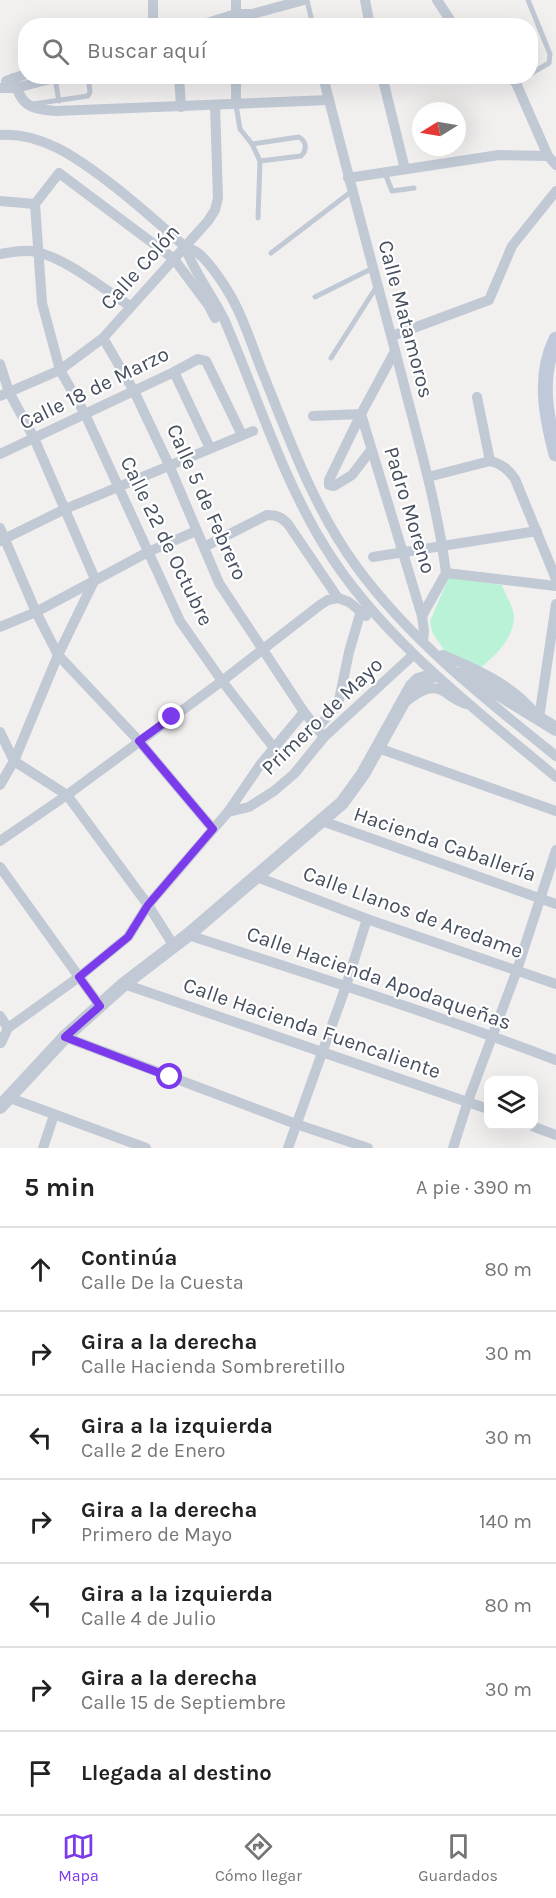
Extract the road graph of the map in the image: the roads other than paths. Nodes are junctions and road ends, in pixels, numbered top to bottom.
1 (153, 0) edge
2 (236, 0) edge
3 (306, 0) edge
4 (365, 0) edge
5 (438, 0) edge
6 (528, 0) edge
7 (153, 18) edge
8 (236, 18) edge
9 (244, 18) edge
10 (311, 18) edge
11 (368, 18) edge
12 (449, 18) edge
13 (535, 18) edge
14 (538, 25) edge
15 (538, 70) edge
16 (18, 80) edge
17 (18, 82) edge
18 (0, 83) edge
19 (14, 83) junction
20 (58, 84) edge
21 (89, 84) edge
22 (180, 84) edge
23 (236, 84) edge
24 (325, 84) edge
25 (384, 84) edge
26 (515, 84) edge
27 (0, 88) edge
28 (329, 100) junction
29 (59, 101) junction
30 (25, 104) junction
31 (215, 105) junction
32 (236, 105) junction
33 (181, 107) junction
34 (2, 132) edge
35 (252, 144) junction
36 (260, 161) junction
37 (552, 161) edge
38 (405, 169) junction
39 (385, 172) junction
40 (348, 178) junction
41 (414, 188) dead end
42 (352, 191) junction
43 (556, 191) edge
44 (0, 201) edge
45 (35, 204) junction
46 (258, 218) dead end
47 (185, 247) junction
48 (37, 252) junction
49 (271, 253) dead end
50 (0, 254) edge
51 (174, 259) junction
52 (373, 268) junction
53 (378, 286) junction
54 (315, 297) dead end
55 (130, 306) junction
56 (215, 318) dead end
57 (392, 336) junction
58 (103, 338) junction
59 (556, 339) edge
60 (395, 351) junction
61 (331, 358) dead end
62 (0, 364) edge
63 (60, 370) junction
64 (174, 372) junction
65 (134, 391) junction
66 (4, 394) edge
67 (477, 397) dead end
68 (85, 414) junction
69 (361, 414) junction
70 (313, 416) dead end
71 (34, 438) junction
72 (210, 448) junction
73 (371, 450) junction
74 (0, 454) edge
75 (556, 454) edge
76 (490, 460) junction
77 (169, 465) junction
78 (428, 477) junction
79 (118, 487) junction
80 (65, 509) junction
81 (0, 528) edge
82 (196, 531) junction
83 (537, 531) junction
84 (3, 540) edge
85 (443, 546) junction
86 (204, 547) junction
87 (148, 552) junction
88 (403, 552) junction
89 (373, 557) dead end
90 (446, 573) junction
91 (95, 579) junction
92 (556, 579) edge
93 (556, 585) edge
94 (338, 598) junction
95 (556, 604) edge
96 (361, 611) junction
97 (36, 612) junction
98 (422, 616) junction
99 (0, 627) edge
100 (423, 641) junction
101 (263, 648) junction
102 (434, 651) junction
103 (58, 655) junction
104 (462, 674) dead end
105 (432, 676) dead end
106 (222, 681) junction
107 (401, 704) junction
108 (472, 705) junction
109 (304, 712) junction
110 (539, 718) junction
111 (556, 729) edge
112 (0, 732) edge
113 (320, 732) junction
114 (139, 741) junction
115 (274, 748) junction
116 (378, 748) junction
117 (556, 756) edge
118 (14, 761) junction
119 (556, 777) edge
120 (0, 785) edge
121 (67, 795) junction
122 (556, 811) edge
123 (228, 812) junction
124 (322, 821) junction
125 (213, 829) junction
126 (0, 841) edge
127 (556, 850) edge
128 (0, 867) edge
129 (257, 877) junction
130 (540, 898) junction
131 (556, 904) edge
132 (148, 905) junction
133 (367, 919) junction
134 (188, 935) junction
135 (174, 946) junction
136 (517, 970) junction
137 (79, 977) junction
138 (124, 984) junction
139 (556, 984) edge
140 (346, 986) junction
141 (100, 1006) junction
142 (0, 1016) edge
143 (8, 1028) junction
144 (493, 1036) junction
145 (65, 1037) junction
146 (1, 1043) edge
147 (322, 1053) junction
148 (556, 1060) edge
149 (468, 1101) junction
150 (3, 1104) edge
151 (484, 1107) edge
152 (54, 1115) junction
153 (296, 1124) junction
154 (538, 1128) edge
155 (556, 1135) edge
156 (122, 1144) edge
157 (43, 1148) edge
158 (146, 1148) edge
159 (288, 1148) edge
160 (368, 1148) edge
161 (453, 1148) edge

1 - 7 street
2 - 8 street
3 - 9 street
3 - 10 lane
4 - 11 street
5 - 12 street
6 - 13 lane
14 - 15 lane
16 - 19 street
17 - 19 street
18 - 19 street
19 - 27 street
19 - 30 street
20 - 29 lane
21 - 29 lane
22 - 33 street
23 - 32 street
24 - 28 street, Calle Matamoros
25 - 38 street
26 - 37 street
28 - 32 street
28 - 40 street, Calle Matamoros
29 - 30 lane
30 - 33 street
31 - 32 street
31 - 33 street
31 - 47 street, Calle Colón
32 - 35 lane
34 - 47 street
35 - 36 lane
35 - 36 lane
36 - 46 lane
37 - 38 street
38 - 39 street
39 - 40 street
39 - 41 lane
40 - 42 street, Calle Matamoros
42 - 49 lane
42 - 52 street, Calle Matamoros
43 - 57 street
44 - 45 street
45 - 48 street, Calle 22 de Octubre
45 - 51 street
47 - 51 street, Calle Colón
47 - 100 street
47 - 108 street
48 - 50 street
48 - 55 street
48 - 63 street, Calle 22 de Octubre
51 - 55 street, Calle Colón
51 - 56 street
52 - 53 street, Calle Matamoros
52 - 54 lane
53 - 57 street, Calle Matamoros
53 - 61 lane
55 - 58 street, Calle Colón
57 - 60 street, Calle Matamoros
58 - 63 street, Calle Colón
58 - 65 street, Calle 5 de Febrero
59 - 75 main road
60 - 69 street
60 - 78 street, Calle Matamoros
62 - 66 street
63 - 66 street, Calle Colón
63 - 68 street, Calle 22 de Octubre
64 - 65 street, Calle 18 de Marzo
64 - 72 street, Calle 5 de Febrero
64 - 72 street, Calle 18 de Marzo
65 - 68 street, Calle 18 de Marzo
65 - 77 street, Calle 5 de Febrero
66 - 71 street
67 - 76 street
68 - 71 street, Calle 18 de Marzo
68 - 79 street, Calle 22 de Octubre
69 - 70 street
69 - 73 street, Padro Moreno
69 - 73 street
71 - 74 street, Calle 18 de Marzo
71 - 80 street
72 - 77 street
73 - 88 street, Padro Moreno
76 - 78 street
76 - 83 street
77 - 79 street
77 - 82 street, Calle 5 de Febrero
78 - 85 street, Calle Matamoros
79 - 80 street
79 - 87 street, Calle 22 de Octubre
80 - 84 street
80 - 91 street
81 - 84 street
82 - 86 street, Calle 5 de Febrero
82 - 87 street
83 - 85 street
83 - 92 street
84 - 97 street
85 - 88 street
85 - 90 street, Calle Matamoros
86 - 94 street
86 - 101 street, Calle 5 de Febrero
87 - 91 street
87 - 106 street, Calle 22 de Octubre
88 - 89 street
88 - 98 street, Padro Moreno
90 - 93 street
90 - 98 street
91 - 97 street
91 - 103 street
94 - 96 street
94 - 101 street
95 - 110 street
96 - 113 street
96 - 113 street, Primero de Mayo
97 - 99 street
97 - 103 street
98 - 100 street, Padro Moreno
100 - 102 street
101 - 106 street
101 - 109 street, Calle 5 de Febrero
102 - 110 street
102 - 117 street
103 - 114 street
103 - 118 street
104 - 110 street
105 - 107 street
106 - 114 street
106 - 115 street, Calle 22 de Octubre
107 - 108 street
107 - 116 street
108 - 119 street
109 - 113 street, Calle 5 de Febrero
109 - 115 street
110 - 111 street
112 - 118 street
113 - 123 street, Primero de Mayo
114 - 121 street
114 - 125 street
115 - 123 street
116 - 122 street
116 - 124 street
118 - 120 street
118 - 121 street
121 - 126 street
121 - 132 street
123 - 125 street, Primero de Mayo
124 - 129 street
124 - 130 street, Hacienda Caballería
125 - 132 street, Primero de Mayo
127 - 130 street
128 - 137 street
129 - 133 street, Calle Llanos de Aredame
129 - 134 street
130 - 131 street, Hacienda Caballería
130 - 136 street
132 - 135 street
132 - 137 street, Primero de Mayo
133 - 136 street, Calle Llanos de Aredame
133 - 140 street
134 - 135 street
134 - 140 street, Calle Hacienda Apodaqueñas
135 - 138 street
136 - 139 street, Calle Llanos de Aredame
136 - 144 street
137 - 141 street
137 - 143 street, Primero de Mayo
138 - 141 street
138 - 147 street, Calle Hacienda Fuencaliente
140 - 144 street, Calle Hacienda Apodaqueñas
140 - 147 street
141 - 145 street
142 - 143 street
143 - 146 street, Primero de Mayo
144 - 148 street, Calle Hacienda Apodaqueñas
144 - 149 street
145 - 150 street
145 - 153 street
147 - 149 street, Calle Hacienda Fuencaliente
147 - 153 street
149 - 151 street, Calle Hacienda Fuencaliente
149 - 161 street
150 - 152 street
152 - 156 street
152 - 157 street
153 - 159 street
153 - 160 street
154 - 155 street
156 - 158 street

